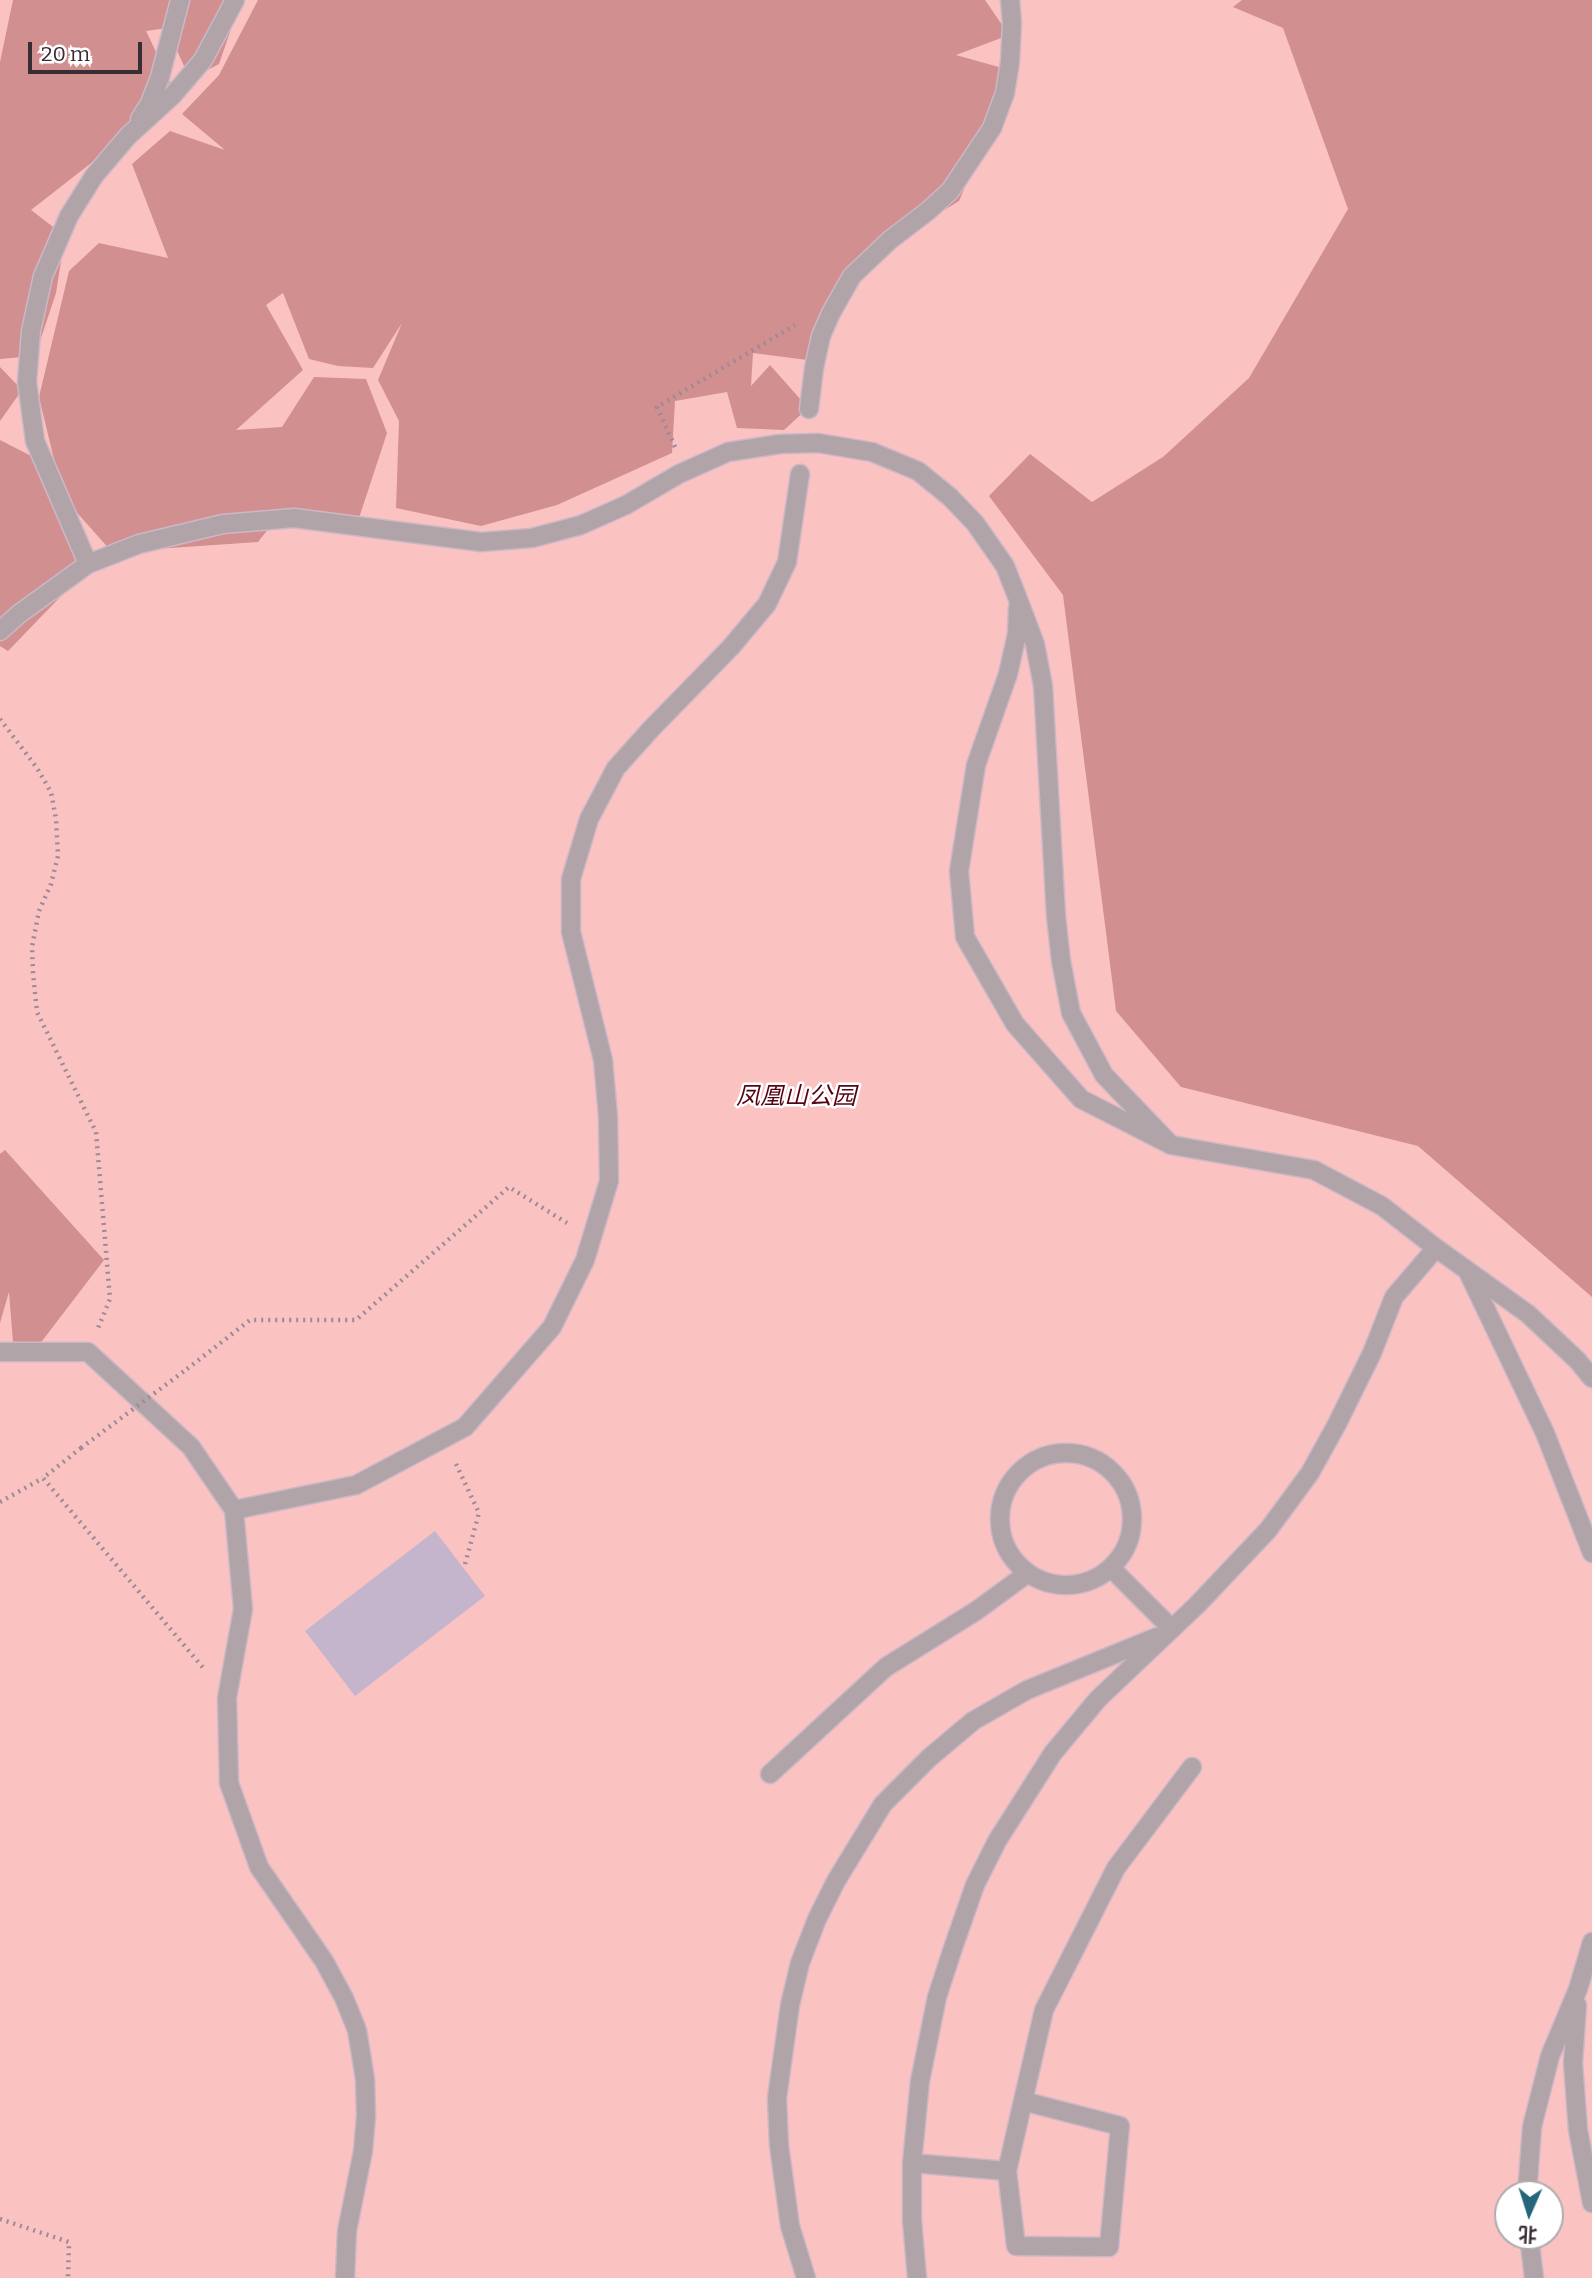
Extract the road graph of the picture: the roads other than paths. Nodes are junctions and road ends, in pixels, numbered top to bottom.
1 (180, 0) edge
2 (235, 0) edge
3 (1010, 0) edge
4 (128, 136) junction
5 (809, 409) dead end
6 (800, 474) dead end
7 (88, 564) junction
8 (1018, 599) junction
9 (0, 631) edge
10 (1171, 1145) junction
11 (1436, 1248) junction
12 (1466, 1269) junction
13 (0, 1352) edge
14 (1592, 1378) edge
15 (234, 1510) junction
16 (1592, 1553) edge
17 (1111, 1568) junction
18 (1028, 1573) junction
19 (1167, 1631) junction
20 (1192, 1767) dead end
21 (770, 1774) dead end
22 (1592, 1942) edge
23 (1578, 1989) junction
24 (1023, 2101) junction
25 (912, 2164) junction
26 (1007, 2171) junction
27 (1528, 2180) edge
28 (1592, 2203) edge
29 (1531, 2250) edge
30 (345, 2278) edge
31 (806, 2278) edge
32 (917, 2278) edge
33 (1534, 2278) edge

1 - 4 lane
2 - 4 lane
3 - 5 lane
4 - 7 lane
6 - 15 lane
7 - 8 lane
7 - 9 lane
8 - 10 lane
8 - 10 lane
10 - 11 lane
11 - 12 lane
11 - 19 lane
12 - 14 lane
12 - 16 lane
13 - 15 lane
15 - 30 lane
17 - 18 lane
17 - 18 lane
17 - 19 lane
18 - 21 lane
19 - 25 lane
19 - 31 lane
20 - 24 lane
22 - 23 lane
23 - 27 lane
23 - 28 lane
24 - 26 lane
24 - 26 lane
25 - 26 lane
25 - 32 lane
29 - 33 lane

